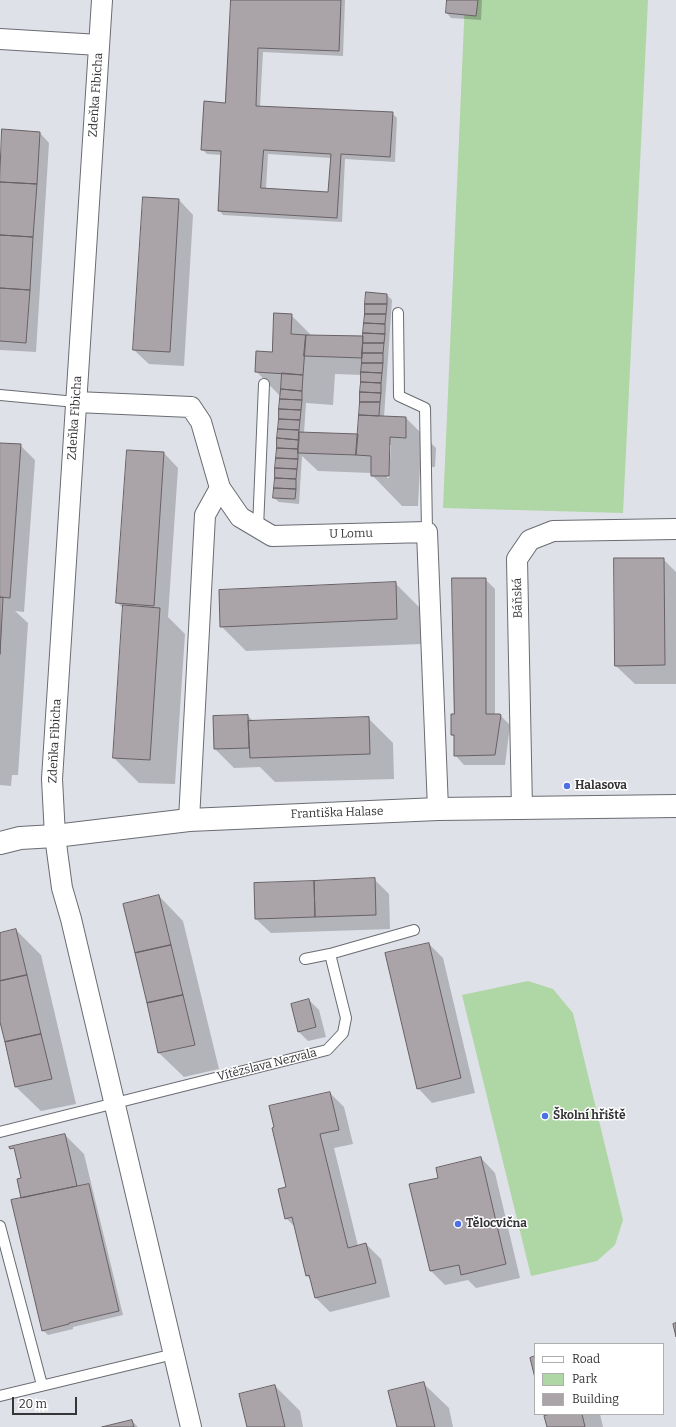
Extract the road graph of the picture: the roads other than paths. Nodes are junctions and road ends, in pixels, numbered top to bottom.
1 (102, 0) edge
2 (0, 40) edge
3 (99, 45) junction
4 (398, 313) dead end
5 (264, 384) dead end
6 (0, 395) edge
7 (76, 402) junction
8 (220, 488) junction
9 (258, 528) junction
10 (676, 529) edge
11 (427, 532) junction
12 (676, 806) edge
13 (438, 809) junction
14 (522, 809) junction
15 (189, 820) junction
16 (55, 836) junction
17 (0, 843) edge
18 (414, 930) dead end
19 (330, 954) junction
20 (305, 959) dead end
21 (115, 1103) junction
22 (0, 1132) edge
23 (0, 1226) edge
24 (174, 1354) junction
25 (42, 1385) junction
26 (0, 1396) edge
27 (191, 1427) edge

1 - 3 street, Zdeňka Fibicha
2 - 3 street
3 - 7 street, Zdeňka Fibicha
4 - 11 lane
5 - 9 lane
6 - 7 lane
7 - 8 street, U Lomu
7 - 16 street, Zdeňka Fibicha
8 - 9 street, U Lomu
8 - 15 street
9 - 11 street, U Lomu
10 - 14 street, Báňská
11 - 13 street
12 - 14 street, Františka Halase
13 - 14 street, Františka Halase
13 - 15 street, Františka Halase
15 - 16 street, Františka Halase
16 - 17 street, Františka Halase
16 - 21 street
18 - 19 lane
19 - 20 lane
19 - 21 lane, Vítězslava Nezvala
21 - 22 lane, Vítězslava Nezvala
21 - 24 street
23 - 25 lane
24 - 25 lane
24 - 27 street
25 - 26 lane

